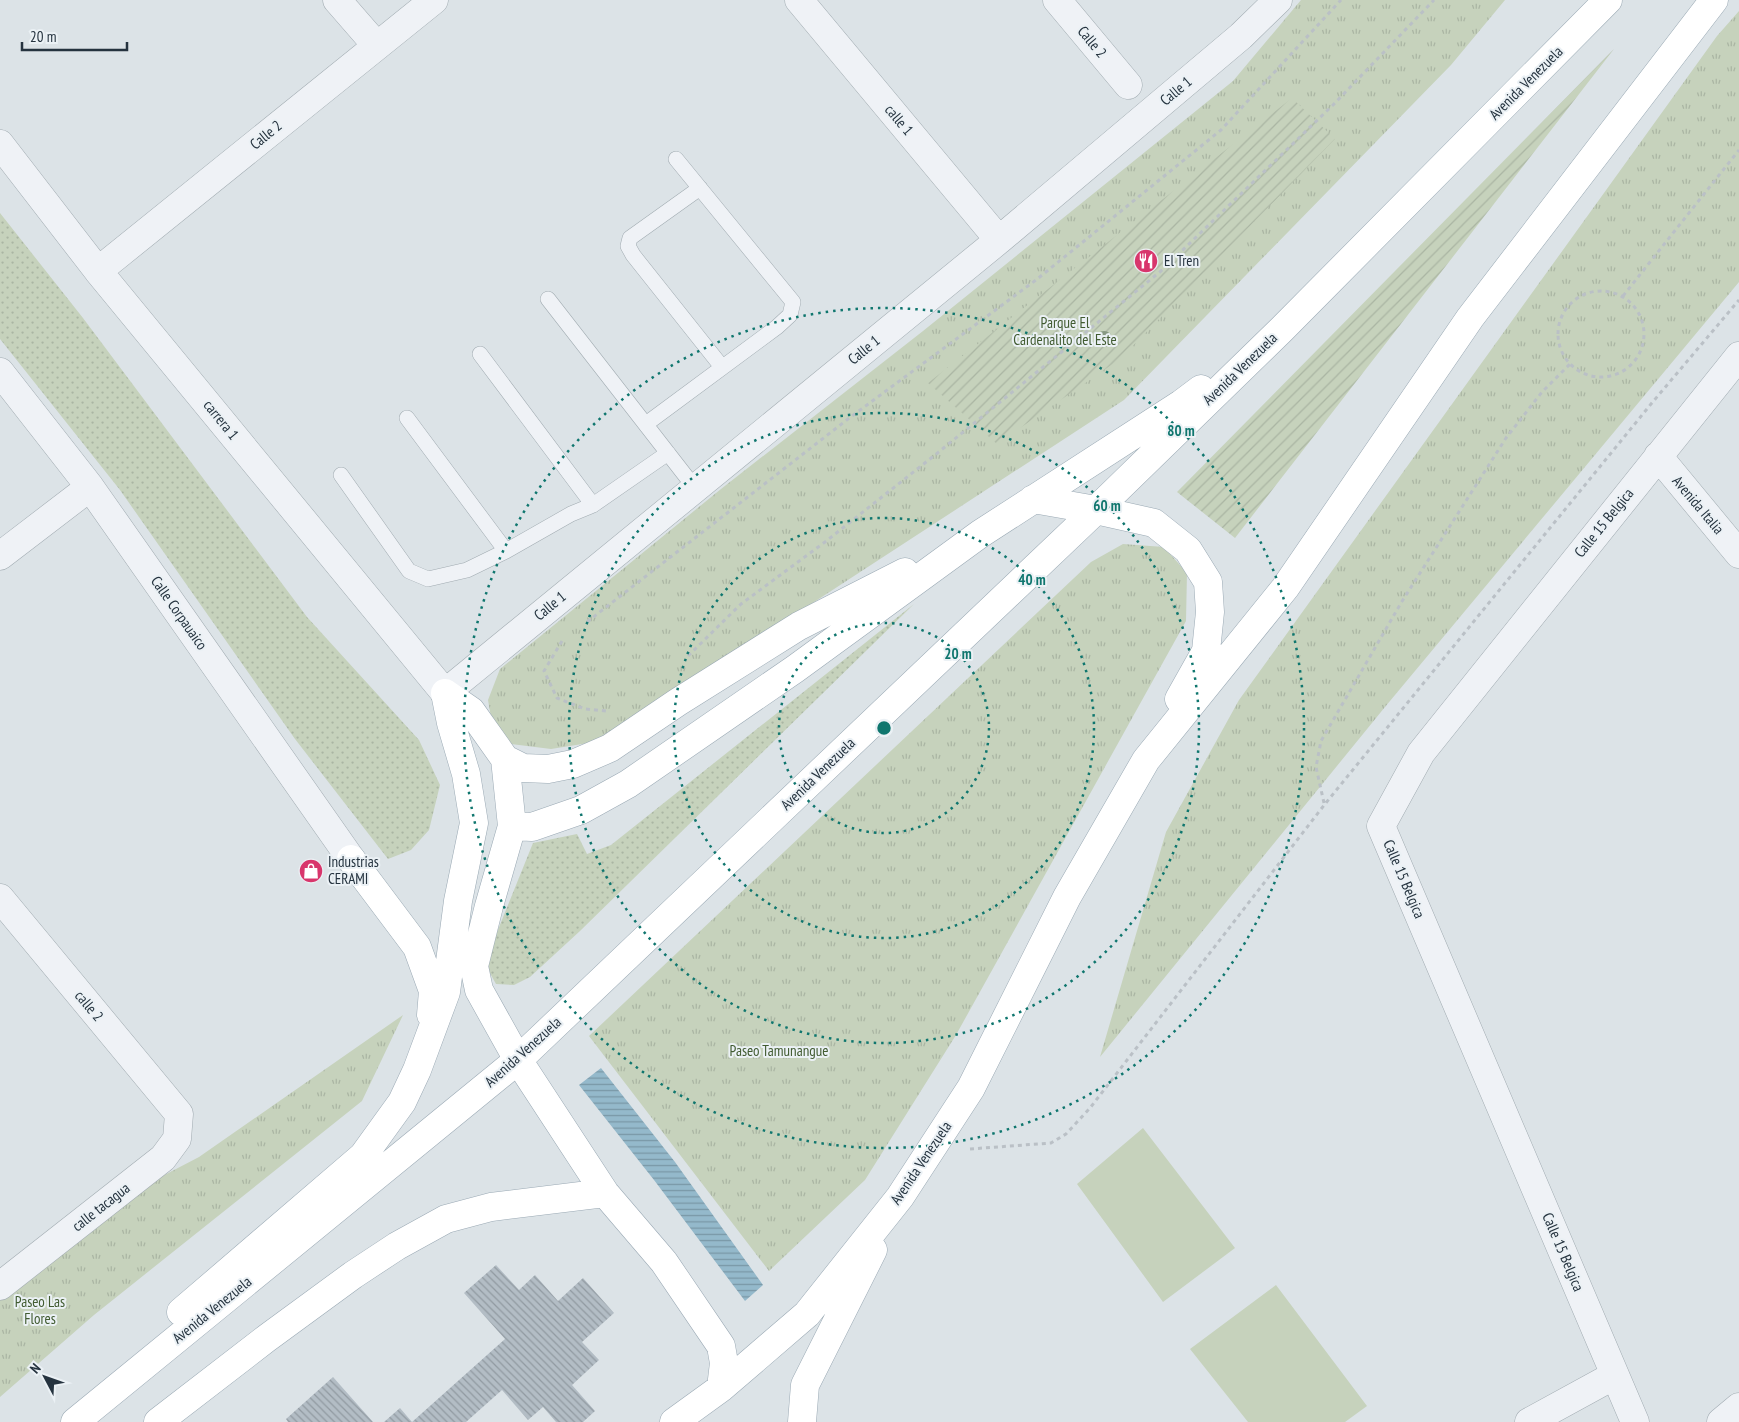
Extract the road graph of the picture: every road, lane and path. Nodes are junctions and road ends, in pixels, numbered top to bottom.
1 (337, 0) edge
2 (434, 0) edge
3 (799, 0) edge
4 (1057, 0) edge
5 (1278, 0) edge
6 (1341, 0) edge
7 (1434, 0) edge
8 (1608, 0) edge
9 (1714, 0) edge
10 (377, 46) junction
11 (1128, 85) dead end
12 (0, 144) edge
13 (1739, 150) edge
14 (676, 159) dead end
15 (700, 188) junction
16 (999, 240) junction
17 (98, 271) junction
18 (1623, 296) junction
19 (548, 299) dead end
20 (1739, 300) edge
21 (1282, 329) junction
22 (480, 354) dead end
23 (1739, 356) edge
24 (1570, 364) junction
25 (722, 367) junction
26 (0, 372) edge
27 (407, 418) dead end
28 (646, 424) junction
29 (668, 453) junction
30 (1658, 456) junction
31 (341, 475) dead end
32 (90, 487) junction
33 (695, 488) junction
34 (1033, 500) junction
35 (593, 505) junction
36 (1096, 510) junction
37 (980, 534) junction
38 (506, 551) junction
39 (1739, 554) edge
40 (0, 556) edge
41 (586, 622) dead end
42 (562, 640) dead end
43 (683, 660) dead end
44 (445, 692) junction
45 (613, 712) dead end
46 (505, 759) junction
47 (1146, 760) junction
48 (1324, 804) junction
49 (512, 826) junction
50 (351, 859) joint
51 (4, 912) edge
52 (429, 1036) junction
53 (518, 1060) junction
54 (178, 1114) joint
55 (929, 1152) junction
56 (605, 1192) junction
57 (900, 1198) junction
58 (0, 1286) edge
59 (1615, 1375) junction
60 (721, 1388) junction
61 (1739, 1407) edge
62 (66, 1422) edge
63 (75, 1422) edge
64 (158, 1422) edge
65 (674, 1422) edge
66 (802, 1422) edge
67 (1529, 1422) edge
68 (1635, 1422) edge
69 (1721, 1422) edge

1 - 10 street
2 - 10 street, Calle 2
3 - 16 street, calle 1
4 - 11 street, Calle 2
5 - 16 street, Calle 1
6 - 41 path
7 - 43 path
8 - 21 main road, Avenida Venezuela
9 - 47 main road, Avenida Venezuela
10 - 17 street, Calle 2
12 - 17 street, carrera 1
13 - 18 path
14 - 15 lane
15 - 25 lane
15 - 25 lane
16 - 33 street, Calle 1
17 - 44 street, carrera 1
18 - 24 path
18 - 24 path
19 - 28 lane
20 - 48 path
21 - 34 main road
21 - 36 main road, Avenida Venezuela
22 - 35 lane
23 - 30 street, Calle 15 Belgica
24 - 48 path
25 - 28 lane
26 - 32 street, Calle Corpauaico
27 - 38 lane
28 - 29 lane
29 - 33 lane
29 - 35 lane
30 - 39 street, Avenida Italia
30 - 59 street, Calle 15 Belgica
31 - 38 lane
32 - 40 street
32 - 50 street, Calle Corpauaico
33 - 44 street, Calle 1
34 - 36 main road
34 - 37 main road
35 - 38 lane
36 - 47 main road
36 - 53 main road, Avenida Venezuela
37 - 46 main road
37 - 49 main road
42 - 45 path
44 - 46 main road
44 - 52 main road
46 - 49 main road
47 - 55 main road, Avenida Venezuela
48 - 55 path
49 - 53 main road
50 - 52 main road
51 - 54 street, calle 2
52 - 62 main road
53 - 56 main road
53 - 63 main road, Avenida Venezuela
54 - 58 street, calle tacagua
55 - 57 main road, Avenida Venezuela
56 - 60 main road
56 - 64 main road
57 - 60 main road, Avenida Venezuela
57 - 66 main road
59 - 67 street
59 - 68 street, Calle 15 Belgica
60 - 65 main road, Avenida Venezuela
61 - 69 street

